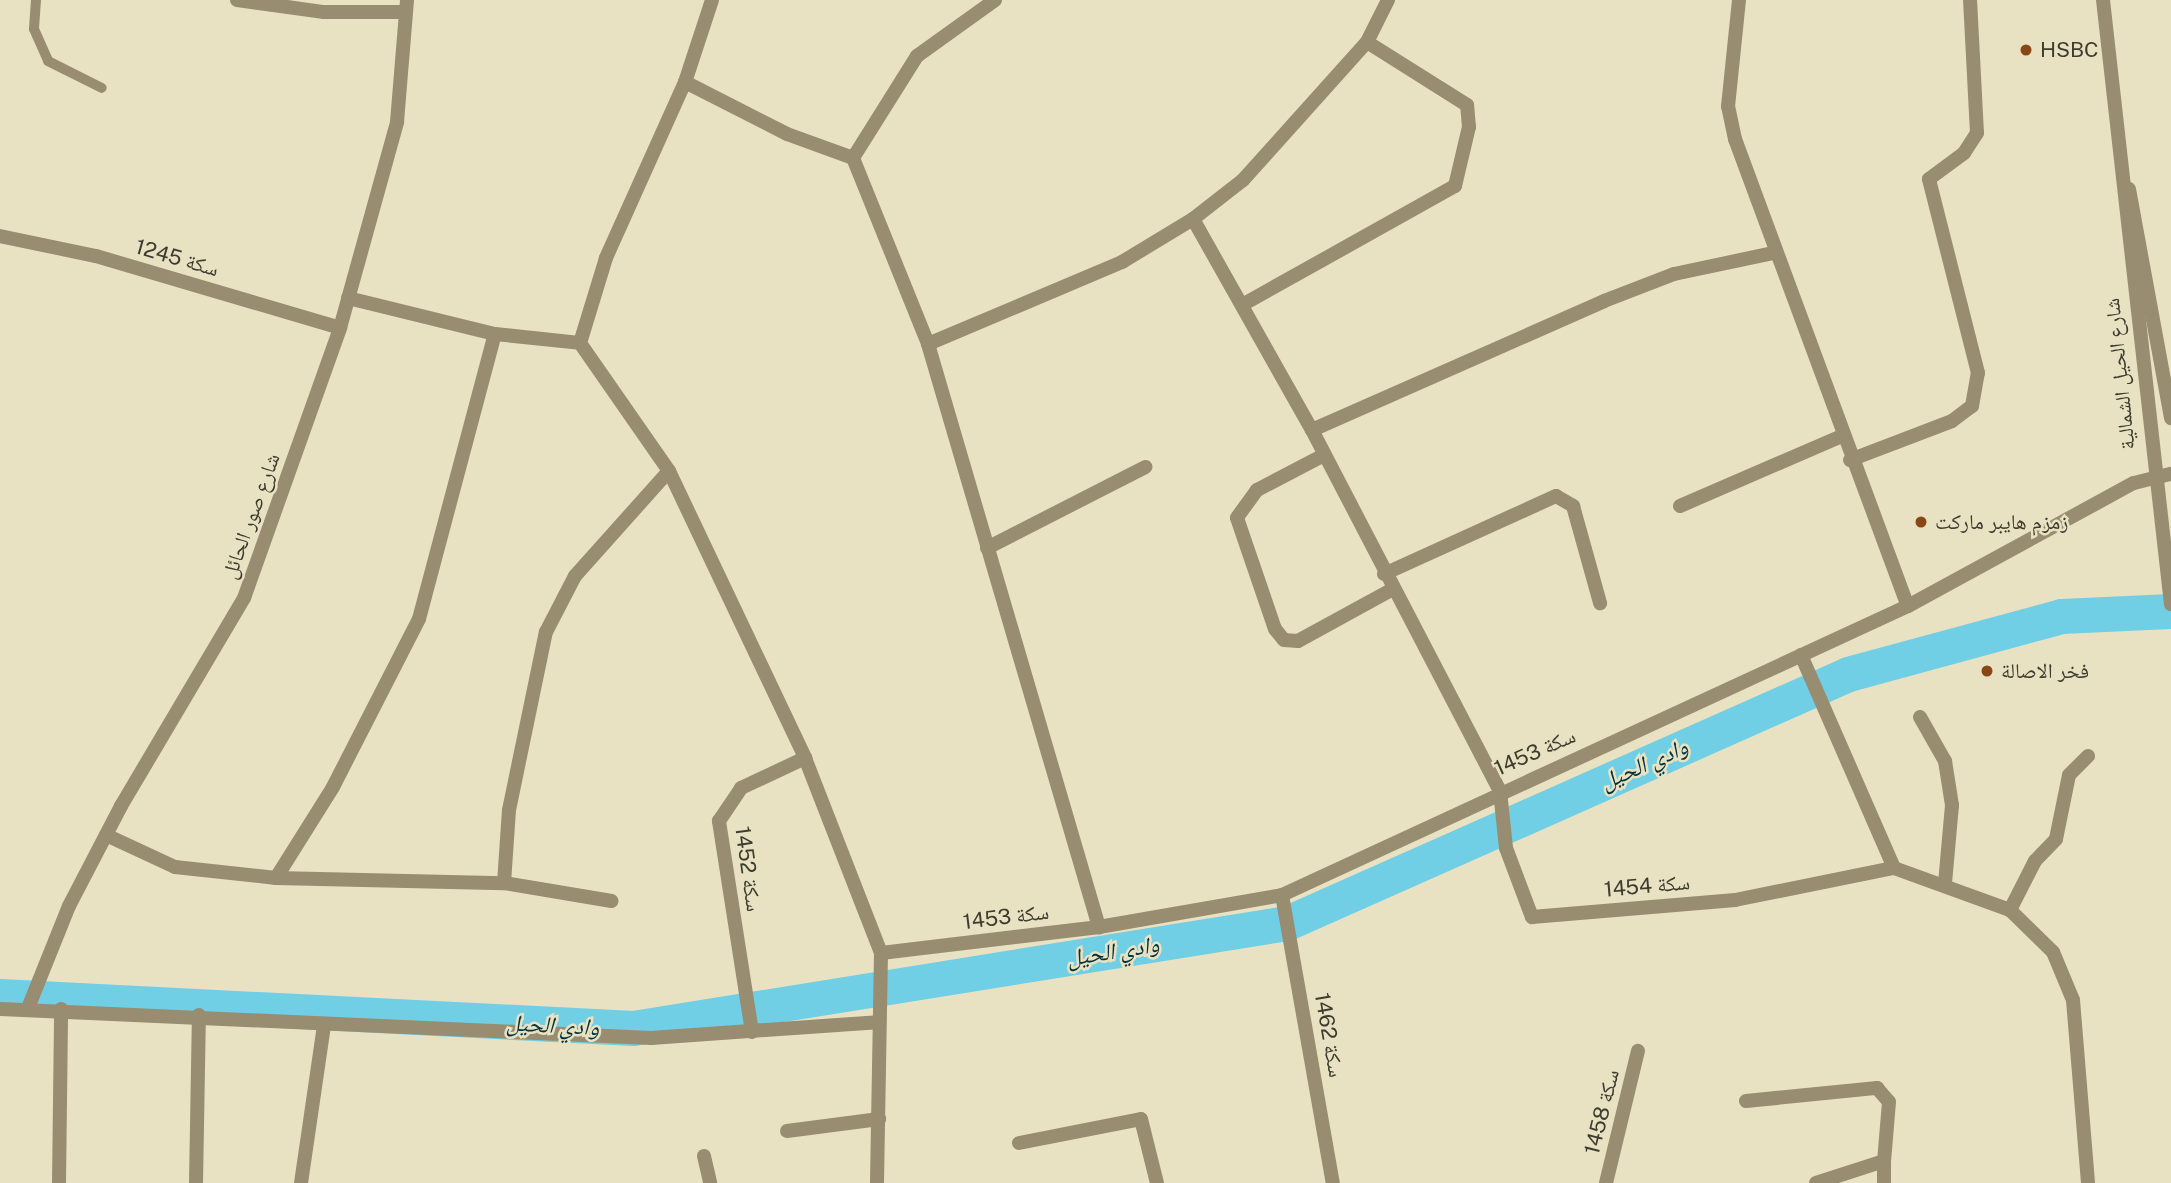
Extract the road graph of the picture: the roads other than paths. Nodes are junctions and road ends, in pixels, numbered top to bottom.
1 (36, 0) edge
2 (237, 0) edge
3 (712, 0) edge
4 (995, 0) edge
5 (1388, 0) edge
6 (1739, 0) edge
7 (1970, 0) edge
8 (2104, 0) edge
9 (406, 6) edge
10 (1367, 42) junction
11 (685, 82) junction
12 (102, 88) dead end
13 (2116, 138) junction
14 (853, 158) junction
15 (1193, 219) junction
16 (0, 236) edge
17 (1774, 253) junction
18 (348, 298) junction
19 (1242, 305) junction
20 (340, 328) junction
21 (495, 334) junction
22 (580, 343) junction
23 (928, 344) junction
24 (2171, 418) edge
25 (1312, 430) junction
26 (1842, 436) junction
27 (1324, 455) junction
28 (1850, 460) junction
29 (1145, 467) dead end
30 (669, 471) junction
31 (2171, 474) edge
32 (2152, 477) junction
33 (1681, 506) dead end
34 (2162, 535) junction
35 (987, 548) junction
36 (2171, 555) edge
37 (1384, 574) junction
38 (1392, 589) junction
39 (1601, 603) dead end
40 (2171, 604) edge
41 (1908, 606) junction
42 (1801, 654) junction
43 (1920, 717) dead end
44 (2088, 756) dead end
45 (805, 758) junction
46 (1500, 791) junction
47 (106, 835) junction
48 (1894, 869) junction
49 (276, 878) junction
50 (505, 883) junction
51 (1945, 883) junction
52 (1282, 895) junction
53 (611, 901) dead end
54 (2010, 910) junction
55 (1099, 927) junction
56 (881, 953) junction
57 (28, 1008) junction
58 (0, 1009) edge
59 (61, 1009) junction
60 (199, 1015) junction
61 (877, 1022) junction
62 (324, 1026) junction
63 (752, 1032) junction
64 (1638, 1051) dead end
65 (1746, 1101) dead end
66 (879, 1119) junction
67 (787, 1131) dead end
68 (1019, 1143) dead end
69 (704, 1156) dead end
70 (1884, 1161) junction
71 (60, 1183) edge
72 (196, 1183) edge
73 (301, 1183) edge
74 (709, 1183) edge
75 (877, 1183) edge
76 (1157, 1183) edge
77 (1333, 1183) edge
78 (1606, 1183) edge
79 (1816, 1183) edge
80 (1884, 1183) edge
81 (2088, 1183) edge

1 - 12 lane
2 - 9 street
3 - 11 street
4 - 14 street
5 - 10 street
6 - 17 street
7 - 28 street
8 - 13 street, شارع الحيل الشمالية
9 - 18 street, شارع صور الحائل
10 - 15 street
10 - 19 street
11 - 14 street
11 - 22 street
13 - 24 street, شارع الحيل الشمالية
13 - 32 street, شارع الحيل الشمالية
14 - 23 street
15 - 19 street
15 - 23 street
16 - 20 street, سكة 1245
17 - 25 street
17 - 26 street
18 - 20 street, شارع صور الحائل
18 - 21 street
19 - 25 street
20 - 47 street, شارع صور الحائل
21 - 22 street
21 - 49 street
22 - 30 street
23 - 35 street
25 - 27 street
26 - 28 street
26 - 33 street
27 - 37 street
27 - 38 street
28 - 41 street
29 - 35 street
30 - 45 street
30 - 50 street
31 - 32 street, سكة 1453
32 - 34 street, شارع الحيل الشمالية
32 - 41 street, سكة 1453
34 - 36 street
34 - 40 street, شارع الحيل الشمالية
35 - 55 street
37 - 38 street
37 - 39 street
38 - 46 street
41 - 42 street, سكة 1453
42 - 46 street, سكة 1453
42 - 48 street
43 - 51 street
44 - 54 street
45 - 56 street
45 - 63 street, سكة 1452
46 - 48 street, سكة 1454
46 - 52 street, سكة 1453
47 - 49 street
47 - 57 street, شارع صور الحائل
48 - 51 street, سكة 1454
49 - 50 street
50 - 53 street
51 - 54 street, سكة 1454
52 - 55 street, سكة 1453
52 - 77 street, سكة 1462
54 - 81 street, سكة 1454
55 - 56 street, سكة 1453
56 - 61 street
57 - 58 street
57 - 59 street
59 - 60 street
59 - 71 street
60 - 62 street
60 - 72 street
61 - 63 street
61 - 66 street
62 - 63 street
62 - 73 street
64 - 78 street, سكة 1458
65 - 70 street
66 - 67 street
66 - 75 street
68 - 76 street
69 - 74 street
70 - 79 street
70 - 80 street

